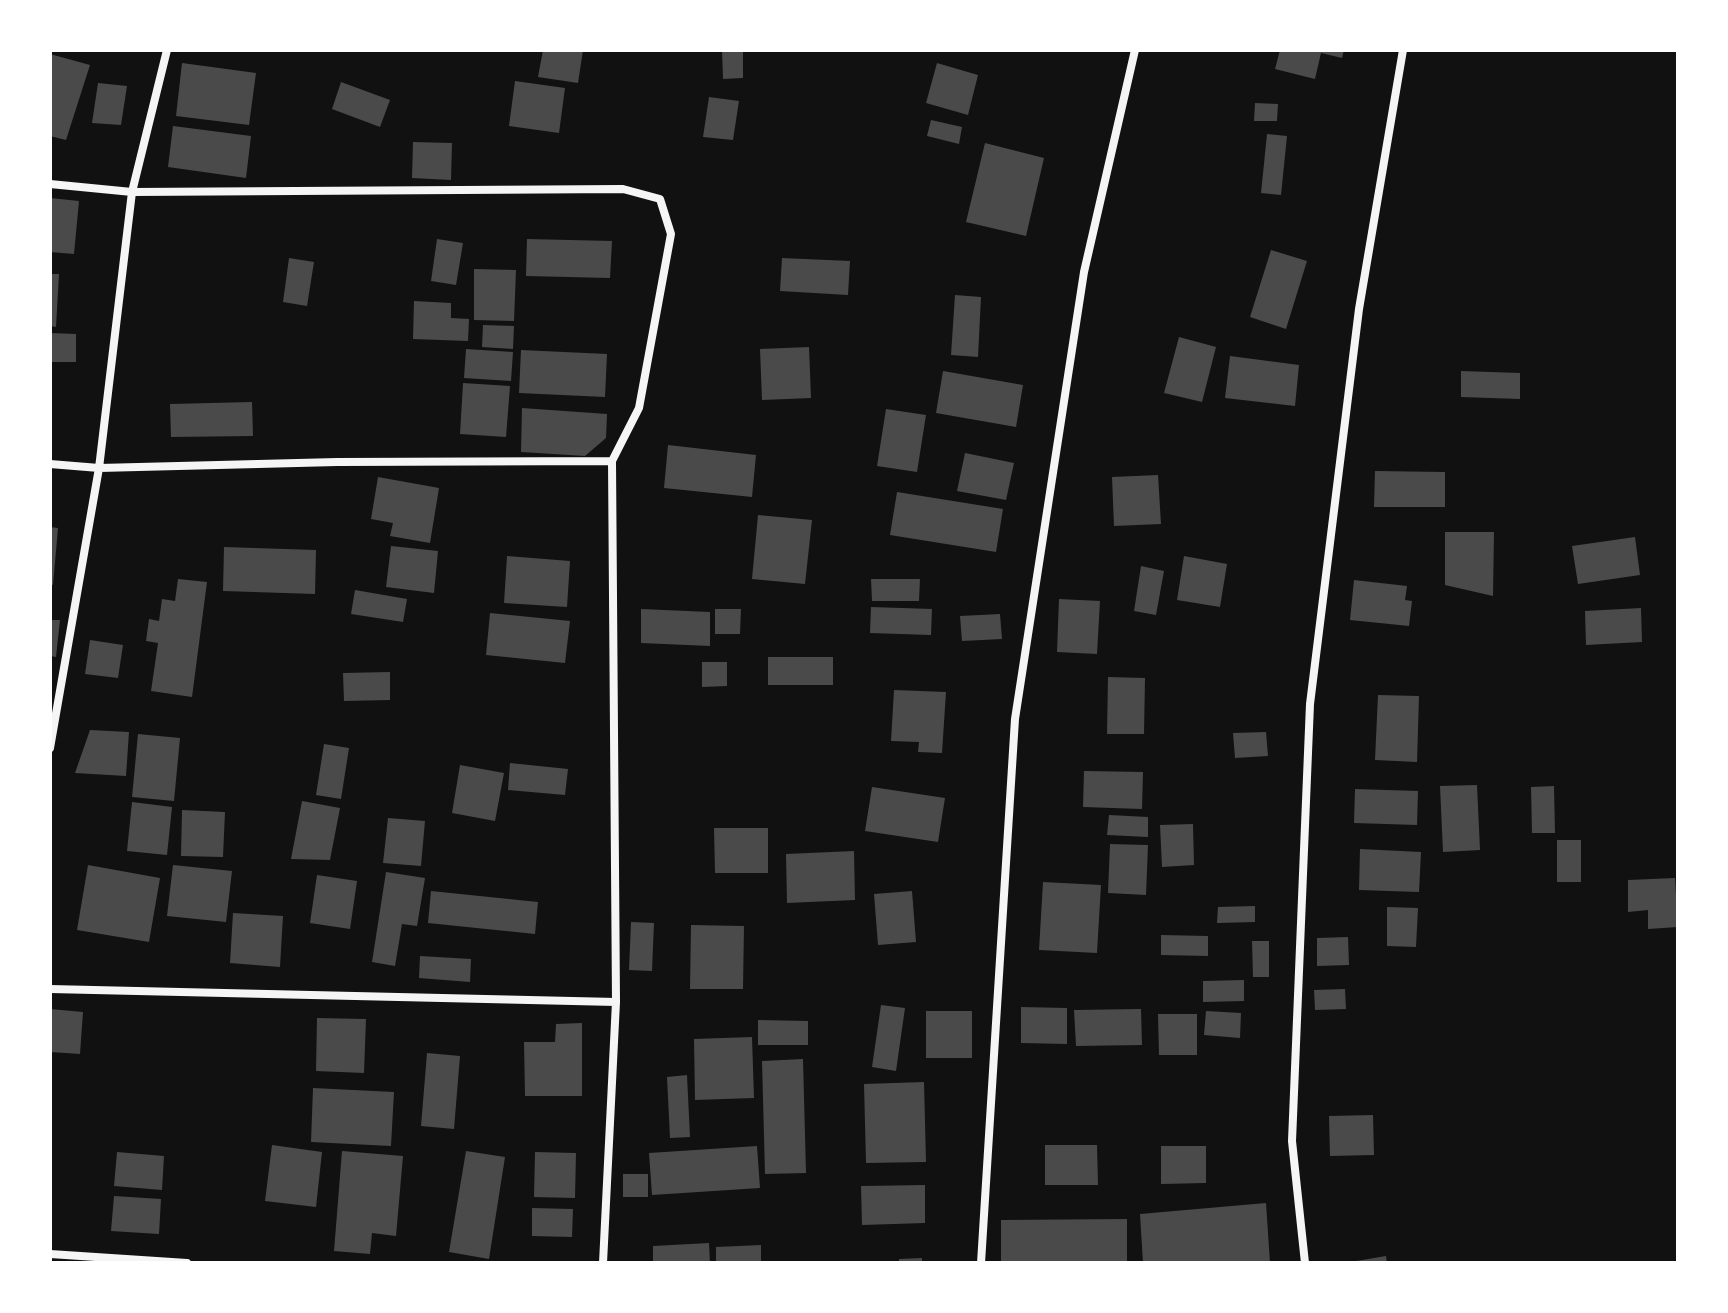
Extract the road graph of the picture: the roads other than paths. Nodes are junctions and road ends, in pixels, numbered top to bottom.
1 (167, 50) edge
2 (1135, 50) edge
3 (1403, 50) edge
4 (50, 184) edge
5 (132, 192) junction
6 (612, 461) junction
7 (50, 464) edge
8 (99, 468) junction
9 (50, 748) edge
10 (50, 989) edge
11 (616, 1002) junction
12 (50, 1254) edge
13 (187, 1263) edge
14 (603, 1263) edge
15 (981, 1263) edge
16 (1305, 1263) edge

1 - 5 street
2 - 15 street
3 - 16 street
4 - 5 street
5 - 6 street
5 - 8 street
6 - 8 street
6 - 11 street
7 - 8 street
8 - 9 street
10 - 11 street
11 - 14 street
12 - 13 street

